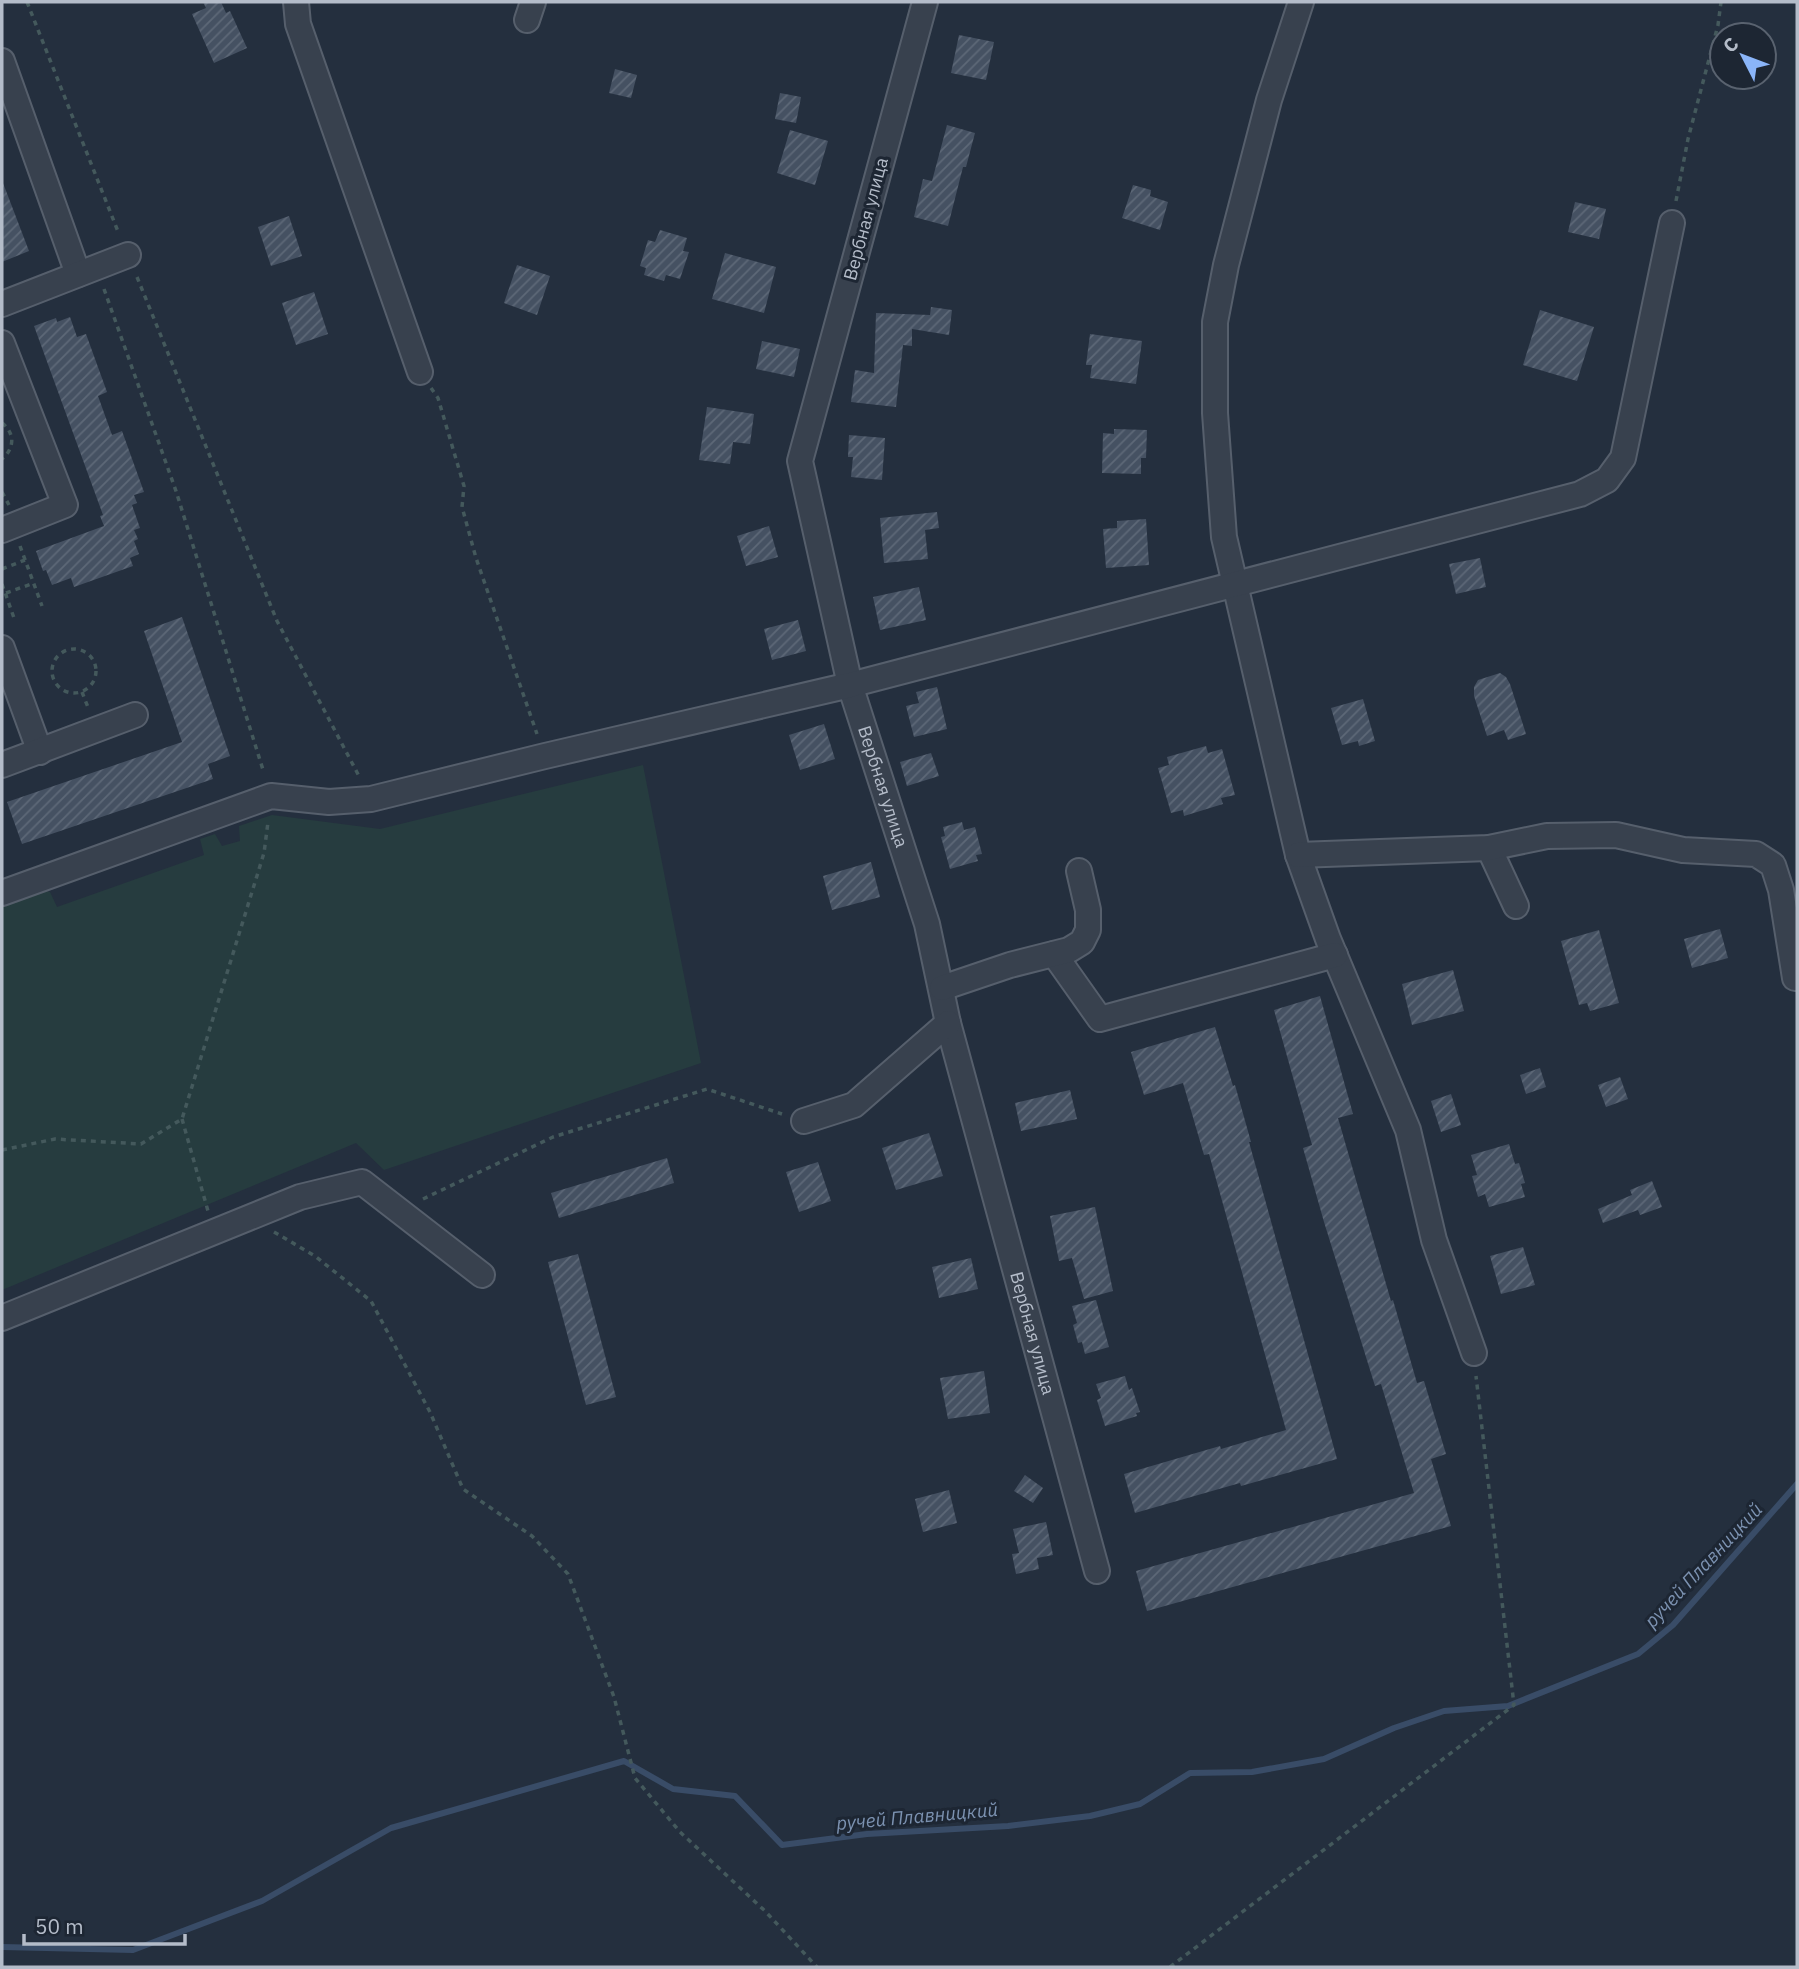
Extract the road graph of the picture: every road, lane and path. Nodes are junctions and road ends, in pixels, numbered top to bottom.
1 (27, 2) edge
2 (296, 2) edge
3 (925, 2) edge
4 (1301, 2) edge
5 (1721, 2) edge
6 (2, 61) edge
7 (1672, 223) joint
8 (128, 254) junction
9 (87, 271) junction
10 (2, 304) edge
11 (2, 343) edge
12 (420, 372) joint
13 (2, 423) edge
14 (2, 459) edge
15 (2, 530) edge
16 (25, 560) dead end
17 (2, 569) edge
18 (34, 583) dead end
19 (2, 584) edge
20 (1236, 586) junction
21 (5, 594) junction
22 (14, 618) dead end
23 (2, 648) edge
24 (95, 662) joint
25 (850, 685) junction
26 (135, 715) dead end
27 (40, 752) junction
28 (545, 755) junction
29 (2, 765) edge
30 (271, 796) junction
31 (371, 799) junction
32 (1489, 848) junction
33 (1297, 855) junction
34 (1079, 871) dead end
35 (2, 892) edge
36 (1516, 906) dead end
37 (1054, 954) junction
38 (1335, 955) junction
39 (1795, 978) dead end
40 (942, 989) junction
41 (948, 1023) junction
42 (182, 1119) junction
43 (804, 1121) joint
44 (2, 1150) edge
45 (399, 1210) junction
46 (248, 1217) junction
47 (214, 1231) junction
48 (482, 1275) dead end
49 (2, 1318) edge
50 (1474, 1353) joint
51 (1097, 1571) dead end
52 (817, 1967) edge
53 (1170, 1967) edge

1 - 8 path
2 - 12 street
3 - 25 street, Вербная улица
4 - 20 street
5 - 7 path
6 - 9 street
7 - 20 street
8 - 9 street
8 - 31 path
9 - 10 street
9 - 30 path
11 - 15 street
12 - 28 path
13 - 14 path
16 - 17 path
18 - 21 path
19 - 21 path
20 - 25 street
20 - 33 street
21 - 22 path
23 - 27 street
24 - 24 path
25 - 28 street
25 - 40 street, Вербная улица
26 - 27 street
27 - 29 street
28 - 31 street
30 - 31 street
30 - 35 street
30 - 42 path
32 - 33 street
32 - 36 street
32 - 39 street
33 - 38 street
34 - 37 street
37 - 38 street
37 - 40 street
38 - 50 street
40 - 41 street, Вербная улица
41 - 43 street
41 - 51 street, Вербная улица
42 - 44 path
42 - 47 path
43 - 45 path
45 - 46 street
45 - 48 street
46 - 47 street
46 - 52 path
47 - 49 street
50 - 53 path

